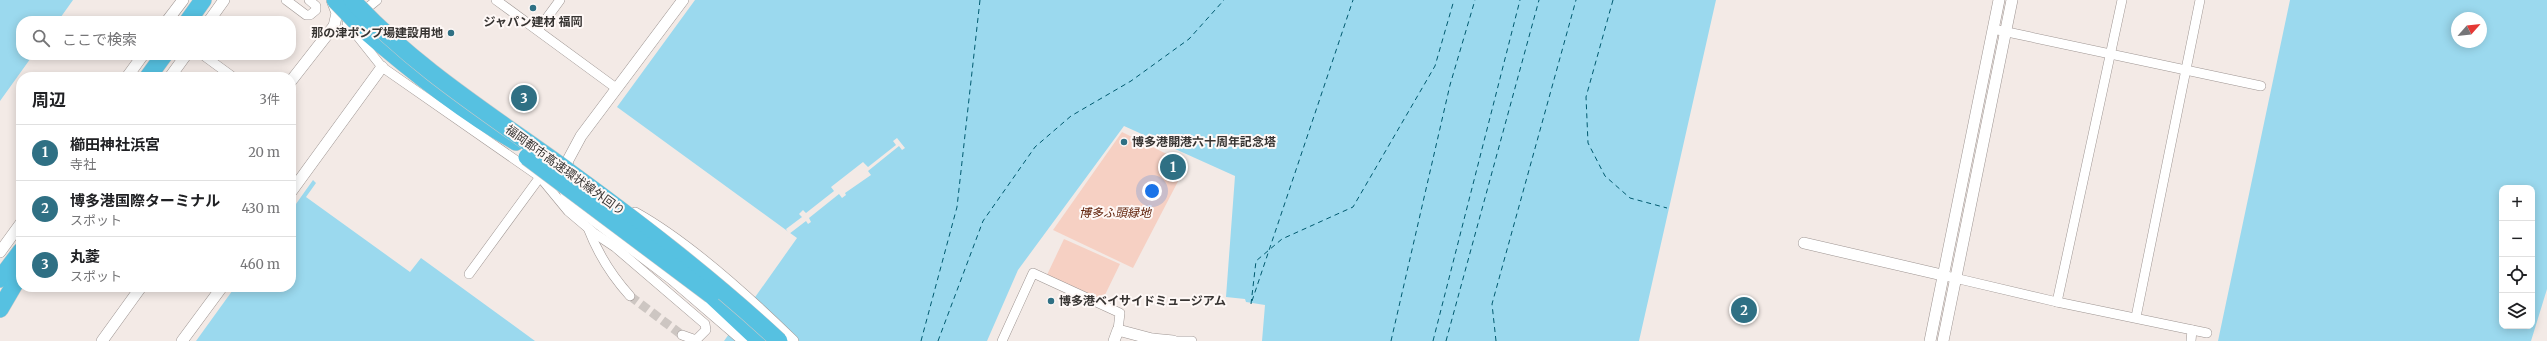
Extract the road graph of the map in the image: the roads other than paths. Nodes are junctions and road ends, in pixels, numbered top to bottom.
1 (182, 0) edge
2 (203, 0) edge
3 (224, 0) edge
4 (286, 0) edge
5 (309, 0) edge
6 (334, 0) edge
7 (349, 0) edge
8 (352, 0) edge
9 (377, 0) edge
10 (496, 0) edge
11 (560, 0) edge
12 (683, 0) edge
13 (1999, 0) edge
14 (2012, 0) edge
15 (2122, 0) edge
16 (2200, 0) edge
17 (171, 16) edge
18 (192, 16) edge
19 (213, 16) edge
20 (347, 24) junction
21 (1993, 29) junction
22 (538, 30) junction
23 (2006, 32) junction
24 (323, 38) junction
25 (2110, 52) junction
26 (139, 60) edge
27 (160, 60) edge
28 (182, 60) edge
29 (210, 60) edge
30 (382, 67) junction
31 (2185, 69) junction
32 (131, 72) edge
33 (152, 72) edge
34 (174, 72) edge
35 (226, 72) edge
36 (296, 74) edge
37 (2262, 86) dead end
38 (616, 88) junction
39 (602, 106) junction
40 (494, 129) junction
41 (556, 162) junction
42 (540, 177) junction
43 (296, 185) edge
44 (588, 228) junction
45 (16, 230) edge
46 (1804, 243) dead end
47 (0, 252) edge
48 (16, 258) edge
49 (469, 274) dead end
50 (1942, 274) junction
51 (1955, 277) junction
52 (0, 279) edge
53 (16, 282) edge
54 (17, 292) edge
55 (137, 292) edge
56 (218, 292) edge
57 (630, 296) tunnel mouth
58 (2057, 302) junction
59 (0, 309) edge
60 (0, 315) edge
61 (2136, 318) junction
62 (2192, 330) junction
63 (2207, 333) dead end
64 (682, 335) tunnel mouth
65 (1116, 336) edge
66 (102, 341) edge
67 (182, 341) edge
68 (744, 341) edge
69 (760, 341) edge
70 (778, 341) edge
71 (793, 341) edge
72 (1002, 341) edge
73 (1174, 341) edge
74 (1192, 341) edge
75 (1930, 341) edge
76 (1943, 341) edge
77 (2191, 341) edge

1 - 17 street
2 - 18 highway
3 - 19 street
4 - 5 street
6 - 20 street
6 - 24 street
6 - 40 highway, bridge
6 - 41 highway, bridge
7 - 40 highway, bridge
8 - 41 highway, 福岡都市高速環状線外回り, bridge
9 - 20 street
10 - 22 street
11 - 22 street
12 - 38 street
13 - 21 street
14 - 23 street
15 - 25 street
16 - 31 street
20 - 24 street
20 - 30 street
21 - 23 street
21 - 50 street
22 - 38 street
23 - 25 street
23 - 51 street
24 - 36 street
25 - 31 street
25 - 58 street
26 - 32 street
27 - 33 highway
28 - 34 street
29 - 35 street
30 - 42 street
30 - 43 street
31 - 37 street
31 - 61 street
38 - 39 street
39 - 68 street
39 - 71 street
40 - 69 highway, bridge
41 - 70 highway, 福岡都市高速環状線外回り, bridge
42 - 44 street
42 - 49 street
44 - 57 street
44 - 64 street
45 - 47 street
46 - 50 street
48 - 52 highway
50 - 51 street
50 - 75 street
51 - 58 street
51 - 76 street
53 - 59 highway
54 - 60 street
55 - 66 street
56 - 67 street
58 - 61 street
61 - 62 street
62 - 63 street
62 - 77 street
65 - 72 street
65 - 73 street
73 - 74 street

